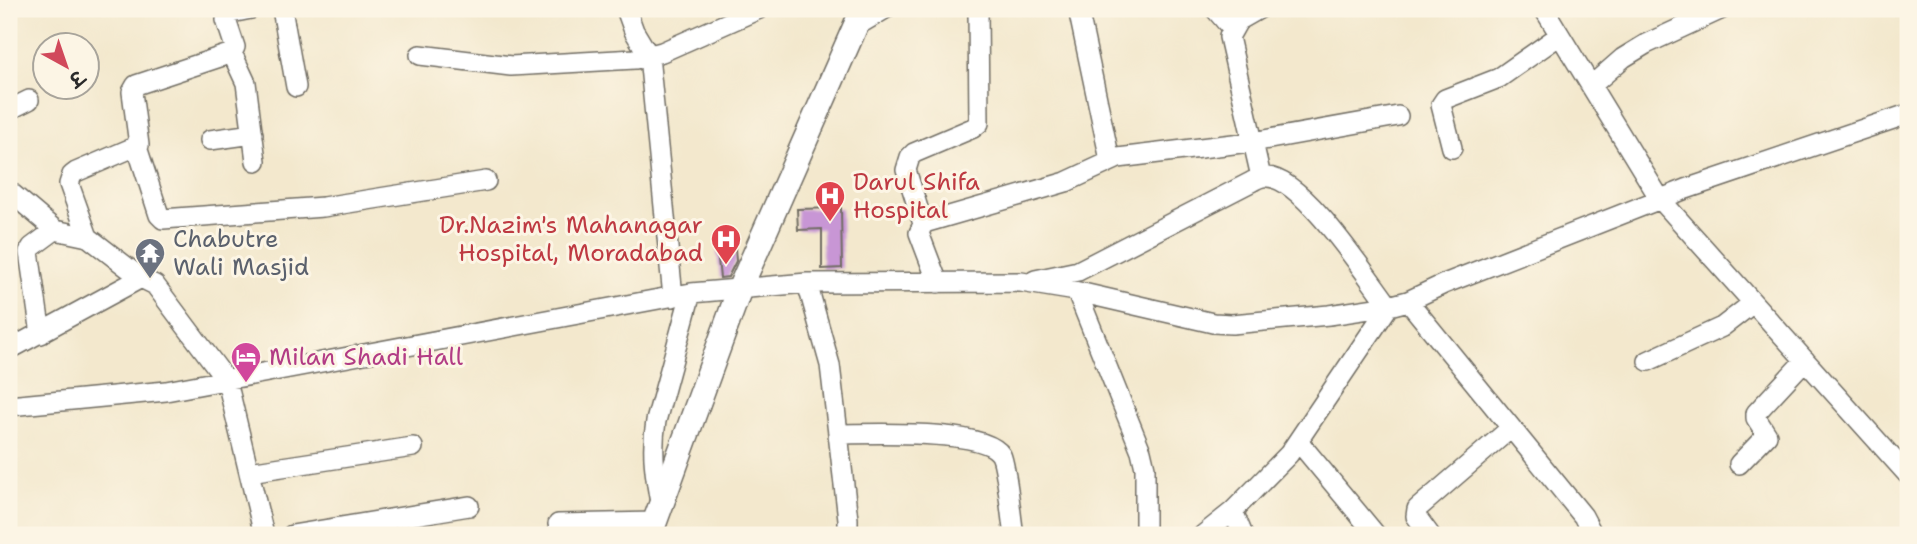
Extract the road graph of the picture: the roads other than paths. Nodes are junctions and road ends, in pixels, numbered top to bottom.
1 (250, 9) edge
2 (282, 9) edge
3 (626, 9) edge
4 (759, 9) edge
5 (885, 9) edge
6 (978, 9) edge
7 (1078, 9) edge
8 (1215, 9) edge
9 (1259, 9) edge
10 (1544, 9) edge
11 (1722, 9) edge
12 (858, 15) edge
13 (1232, 29) junction
14 (1560, 35) junction
15 (232, 53) junction
16 (420, 55) dead end
17 (649, 56) junction
18 (1591, 86) junction
19 (296, 87) dead end
20 (29, 100) dead end
21 (9, 110) edge
22 (1908, 114) edge
23 (1398, 116) dead end
24 (253, 134) junction
25 (210, 140) dead end
26 (1253, 142) junction
27 (137, 147) junction
28 (1451, 148) dead end
29 (1110, 160) junction
30 (256, 161) dead end
31 (1261, 177) junction
32 (486, 181) dead end
33 (9, 191) edge
34 (1660, 198) junction
35 (923, 224) junction
36 (55, 230) junction
37 (88, 237) junction
38 (141, 278) junction
39 (1021, 282) junction
40 (807, 283) junction
41 (938, 284) junction
42 (740, 288) junction
43 (1077, 292) junction
44 (682, 295) junction
45 (1753, 303) junction
46 (1399, 304) junction
47 (41, 334) junction
48 (12, 348) dead end
49 (1805, 360) junction
50 (1647, 361) dead end
51 (228, 381) junction
52 (9, 406) edge
53 (1511, 428) junction
54 (838, 434) junction
55 (1298, 441) junction
56 (413, 447) dead end
57 (1739, 464) dead end
58 (249, 472) junction
59 (1908, 475) edge
60 (470, 506) dead end
61 (1233, 511) junction
62 (655, 521) edge
63 (558, 524) dead end
64 (264, 535) edge
65 (292, 535) edge
66 (848, 535) edge
67 (1014, 535) edge
68 (1145, 535) edge
69 (1203, 535) edge
70 (1242, 535) edge
71 (1377, 535) edge
72 (1430, 535) edge
73 (1593, 535) edge

1 - 15 street
2 - 19 street
3 - 17 street
4 - 17 street
5 - 12 street
6 - 35 street
7 - 29 street
8 - 13 street
9 - 13 street
10 - 14 street
11 - 18 street
12 - 42 main road
13 - 26 street
14 - 18 street
14 - 28 street
15 - 24 street
15 - 27 street
16 - 17 street
17 - 44 street
18 - 34 street
20 - 21 street
22 - 34 street
23 - 26 street
24 - 25 street
24 - 30 street
26 - 29 street
26 - 31 street
27 - 32 street
27 - 37 street
29 - 35 street
31 - 39 street
31 - 46 street
33 - 36 street
34 - 45 street
34 - 46 street
35 - 41 street
36 - 37 street
36 - 47 street
37 - 38 street
38 - 47 street
38 - 51 street
39 - 41 street
39 - 43 street
40 - 41 street
40 - 42 street
40 - 54 street
42 - 44 street
42 - 62 main road
43 - 46 street
43 - 68 street
44 - 51 street
44 - 62 street
45 - 49 street
45 - 50 street
46 - 53 street
46 - 55 street
47 - 48 street
49 - 57 street
49 - 59 street
51 - 52 street
51 - 58 street
53 - 72 street
53 - 73 street
54 - 66 street
54 - 67 street
55 - 61 street
55 - 71 street
56 - 58 street
58 - 64 street
60 - 65 street
61 - 69 street
61 - 70 street
62 - 63 street

